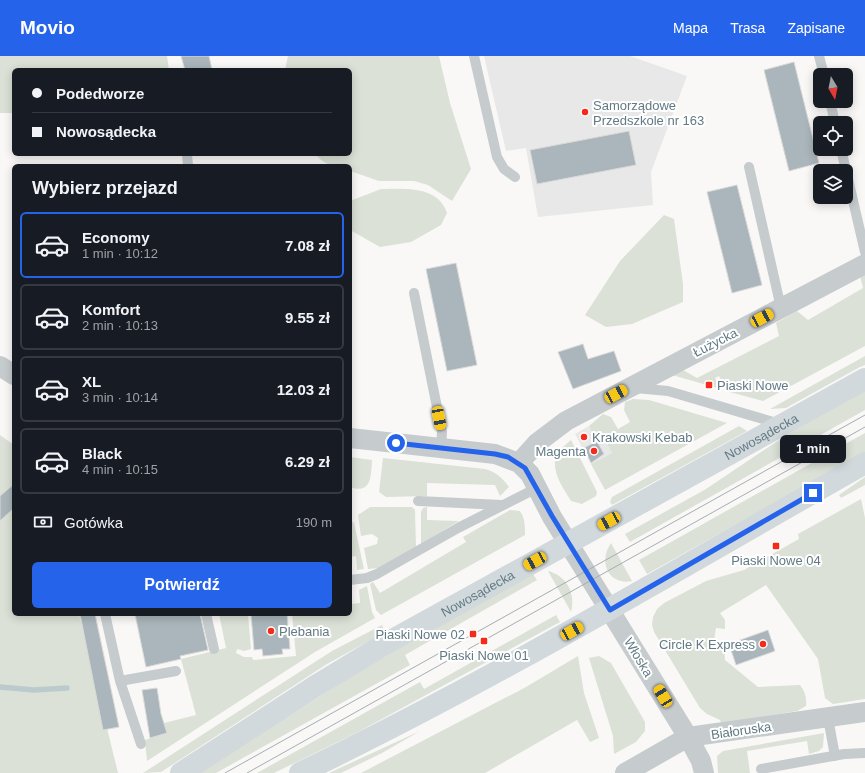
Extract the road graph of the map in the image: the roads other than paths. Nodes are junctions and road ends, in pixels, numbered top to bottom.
1 (474, 56) edge
2 (819, 56) edge
3 (822, 68) edge
4 (843, 156) edge
5 (750, 167) dead end
6 (515, 177) dead end
7 (865, 252) edge
8 (865, 264) edge
9 (414, 293) dead end
10 (781, 308) junction
11 (0, 366) edge
12 (12, 374) edge
13 (865, 378) edge
14 (629, 388) junction
15 (782, 425) junction
16 (352, 438) edge
17 (441, 448) junction
18 (519, 463) junction
19 (865, 464) edge
20 (537, 488) junction
21 (418, 501) dead end
22 (503, 504) junction
23 (568, 543) junction
24 (352, 580) edge
25 (610, 610) junction
26 (105, 616) edge
27 (206, 616) edge
28 (214, 649) dead end
29 (176, 671) dead end
30 (120, 681) junction
31 (865, 712) edge
32 (828, 718) junction
33 (688, 737) junction
34 (141, 744) dead end
35 (865, 753) edge
36 (835, 756) junction
37 (761, 769) dead end
38 (181, 773) edge
39 (300, 773) edge
40 (625, 773) edge
41 (704, 773) edge

1 - 6 lane
2 - 3 lane
4 - 7 lane
5 - 10 lane
8 - 10 street, Łużycka
9 - 17 lane
10 - 14 street, Łużycka
11 - 12 street
13 - 15 main road, Nowosądecka
14 - 15 lane
14 - 18 street, Łużycka
15 - 23 main road, Nowosądecka
16 - 17 street
17 - 18 street
18 - 20 street, Włoska
19 - 25 main road
20 - 22 lane
20 - 23 street, Włoska
21 - 22 lane
22 - 24 lane
23 - 25 street, Włoska
23 - 38 main road, Nowosądecka
25 - 33 street, Włoska
25 - 39 main road
26 - 30 lane
27 - 28 lane
29 - 30 lane
30 - 34 lane
31 - 32 street, Białoruska
32 - 33 street, Białoruska
32 - 36 lane
33 - 40 street, Białoruska
33 - 41 street, Włoska
35 - 36 lane
36 - 37 lane

